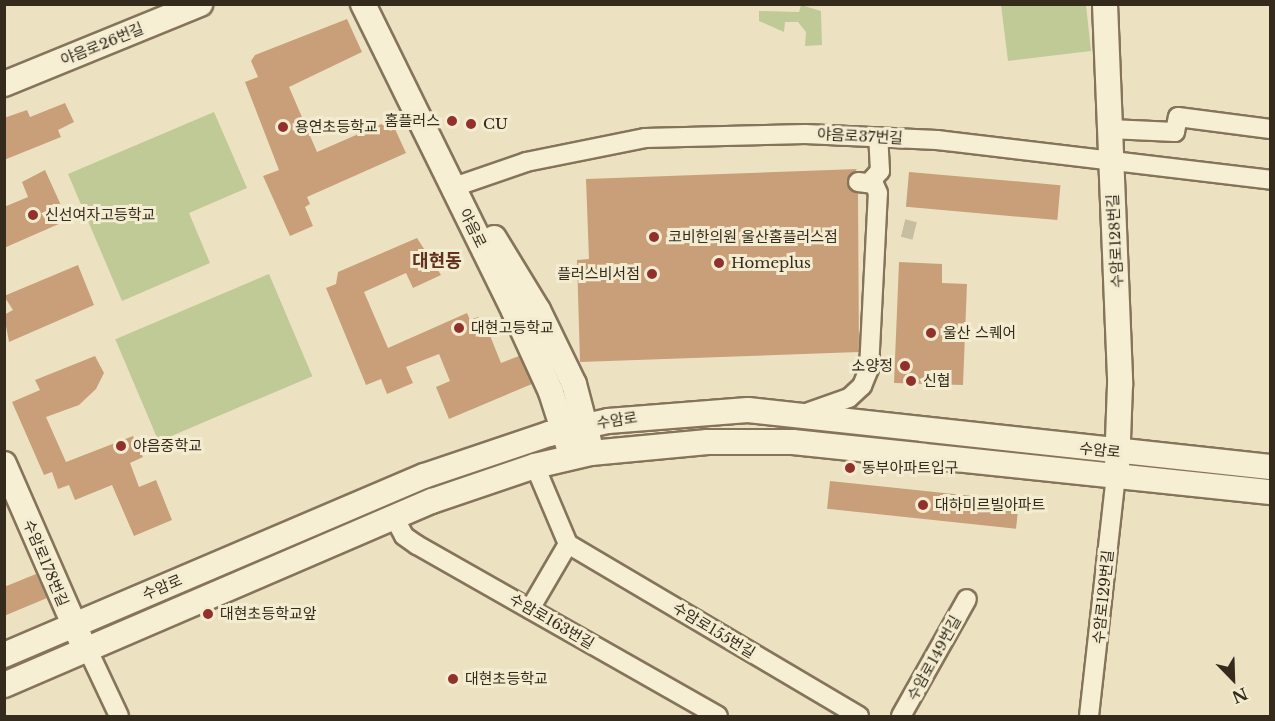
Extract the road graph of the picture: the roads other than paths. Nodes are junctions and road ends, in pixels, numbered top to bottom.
1 (200, 4) edge
2 (363, 4) edge
3 (379, 4) edge
4 (1105, 4) edge
5 (4, 84) edge
6 (1110, 129) junction
7 (1270, 129) edge
8 (878, 137) junction
9 (1112, 159) junction
10 (1270, 180) edge
11 (459, 183) junction
12 (781, 414) junction
13 (575, 427) junction
14 (1119, 452) junction
15 (581, 455) junction
16 (535, 466) junction
17 (1270, 467) edge
18 (6, 473) edge
19 (1116, 477) junction
20 (1270, 492) edge
21 (394, 517) junction
22 (568, 544) junction
23 (967, 599) dead end
24 (530, 609) junction
25 (72, 625) junction
26 (87, 648) junction
27 (4, 655) edge
28 (4, 685) edge
29 (119, 717) edge
30 (718, 717) edge
31 (859, 717) edge
32 (901, 717) edge
33 (1089, 717) edge

1 - 5 main road, 야음로26번길
2 - 11 main road, 야음로
3 - 11 main road, 야음로
4 - 6 main road, 수암로128번길
6 - 7 street
6 - 9 main road, 수암로128번길
8 - 9 street, 야음로37번길
8 - 11 street, 야음로37번길
8 - 12 street
9 - 10 street, 야음로37번길
9 - 14 main road, 수암로128번길
11 - 13 main road, 야음로
12 - 13 main road, 수암로
12 - 14 main road, 수암로
13 - 15 main road, 야음로
13 - 25 main road, 수암로
14 - 17 main road, 수암로
14 - 19 main road, 수암로128번길
15 - 16 main road, 수암로
15 - 19 main road, 수암로
16 - 21 main road, 수암로
16 - 22 street
18 - 25 main road, 수암로178번길
19 - 20 main road, 수암로
19 - 33 street, 수암로129번길
21 - 24 street, 수암로163번길
21 - 26 main road, 수암로
22 - 24 street
22 - 31 street, 수암로155번길
23 - 32 street, 수암로149번길
24 - 30 street, 수암로163번길
25 - 26 main road, 수암로178번길
25 - 27 main road, 수암로
26 - 28 main road, 수암로
26 - 29 street

